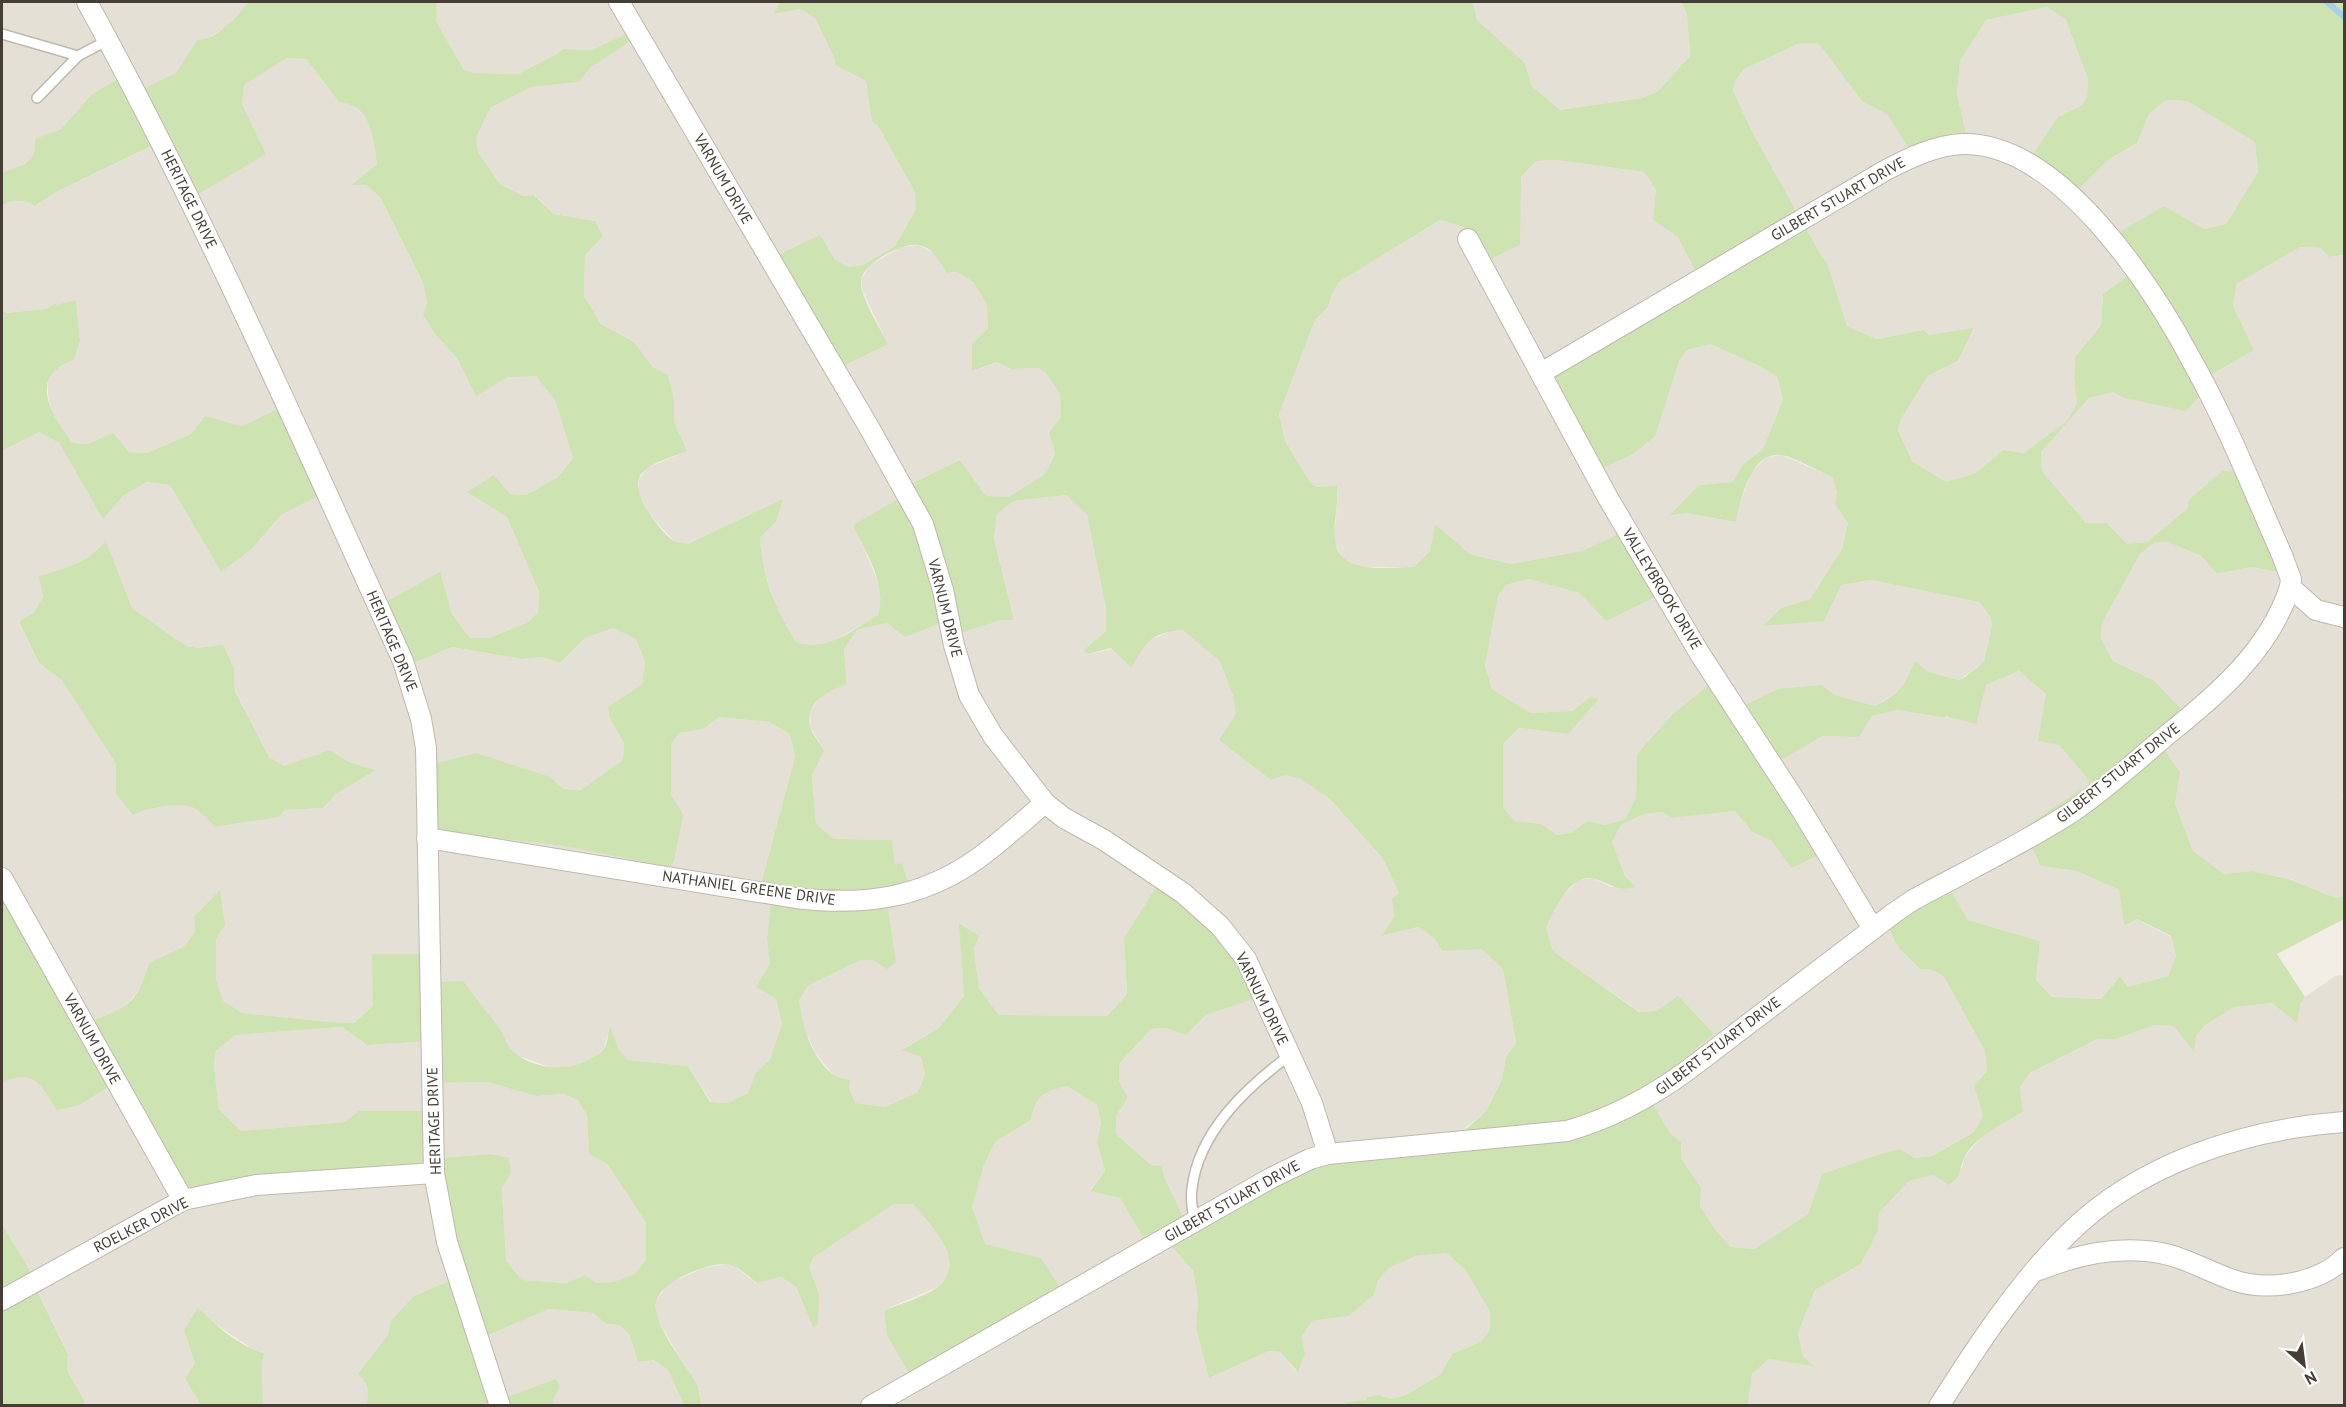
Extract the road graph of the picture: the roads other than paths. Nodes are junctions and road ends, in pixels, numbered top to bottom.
1 (87, 2) edge
2 (619, 2) edge
3 (2, 34) edge
4 (108, 40) junction
5 (78, 56) junction
6 (38, 98) dead end
7 (1468, 239) dead end
8 (1541, 373) junction
9 (2290, 587) junction
10 (2344, 617) edge
11 (1045, 803) junction
12 (427, 838) junction
13 (2, 878) edge
14 (1873, 929) junction
15 (1290, 1055) junction
16 (2344, 1122) edge
17 (1328, 1154) junction
18 (434, 1173) junction
19 (183, 1200) junction
20 (1194, 1221) junction
21 (2344, 1258) edge
22 (2034, 1272) junction
23 (2, 1300) edge
24 (500, 1406) edge
25 (871, 1406) edge
26 (1939, 1406) edge

1 - 4 street, HERITAGE DRIVE
2 - 11 street, VARNUM DRIVE
3 - 5 lane
4 - 5 lane
4 - 12 street, HERITAGE DRIVE
5 - 6 lane
7 - 8 street, VALLEYBROOK DRIVE
8 - 9 street, GILBERT STUART DRIVE
8 - 14 street, VALLEYBROOK DRIVE
9 - 10 street
9 - 14 street, GILBERT STUART DRIVE
11 - 12 street, NATHANIEL GREENE DRIVE
11 - 15 street, VARNUM DRIVE
12 - 18 street, HERITAGE DRIVE
13 - 19 street, VARNUM DRIVE
14 - 17 street, GILBERT STUART DRIVE
15 - 17 street, VARNUM DRIVE
15 - 20 lane
16 - 22 street
17 - 20 street, GILBERT STUART DRIVE
18 - 19 street, ROELKER DRIVE
18 - 24 street, HERITAGE DRIVE
19 - 23 street, ROELKER DRIVE
20 - 25 street, GILBERT STUART DRIVE
21 - 22 street
22 - 26 street

